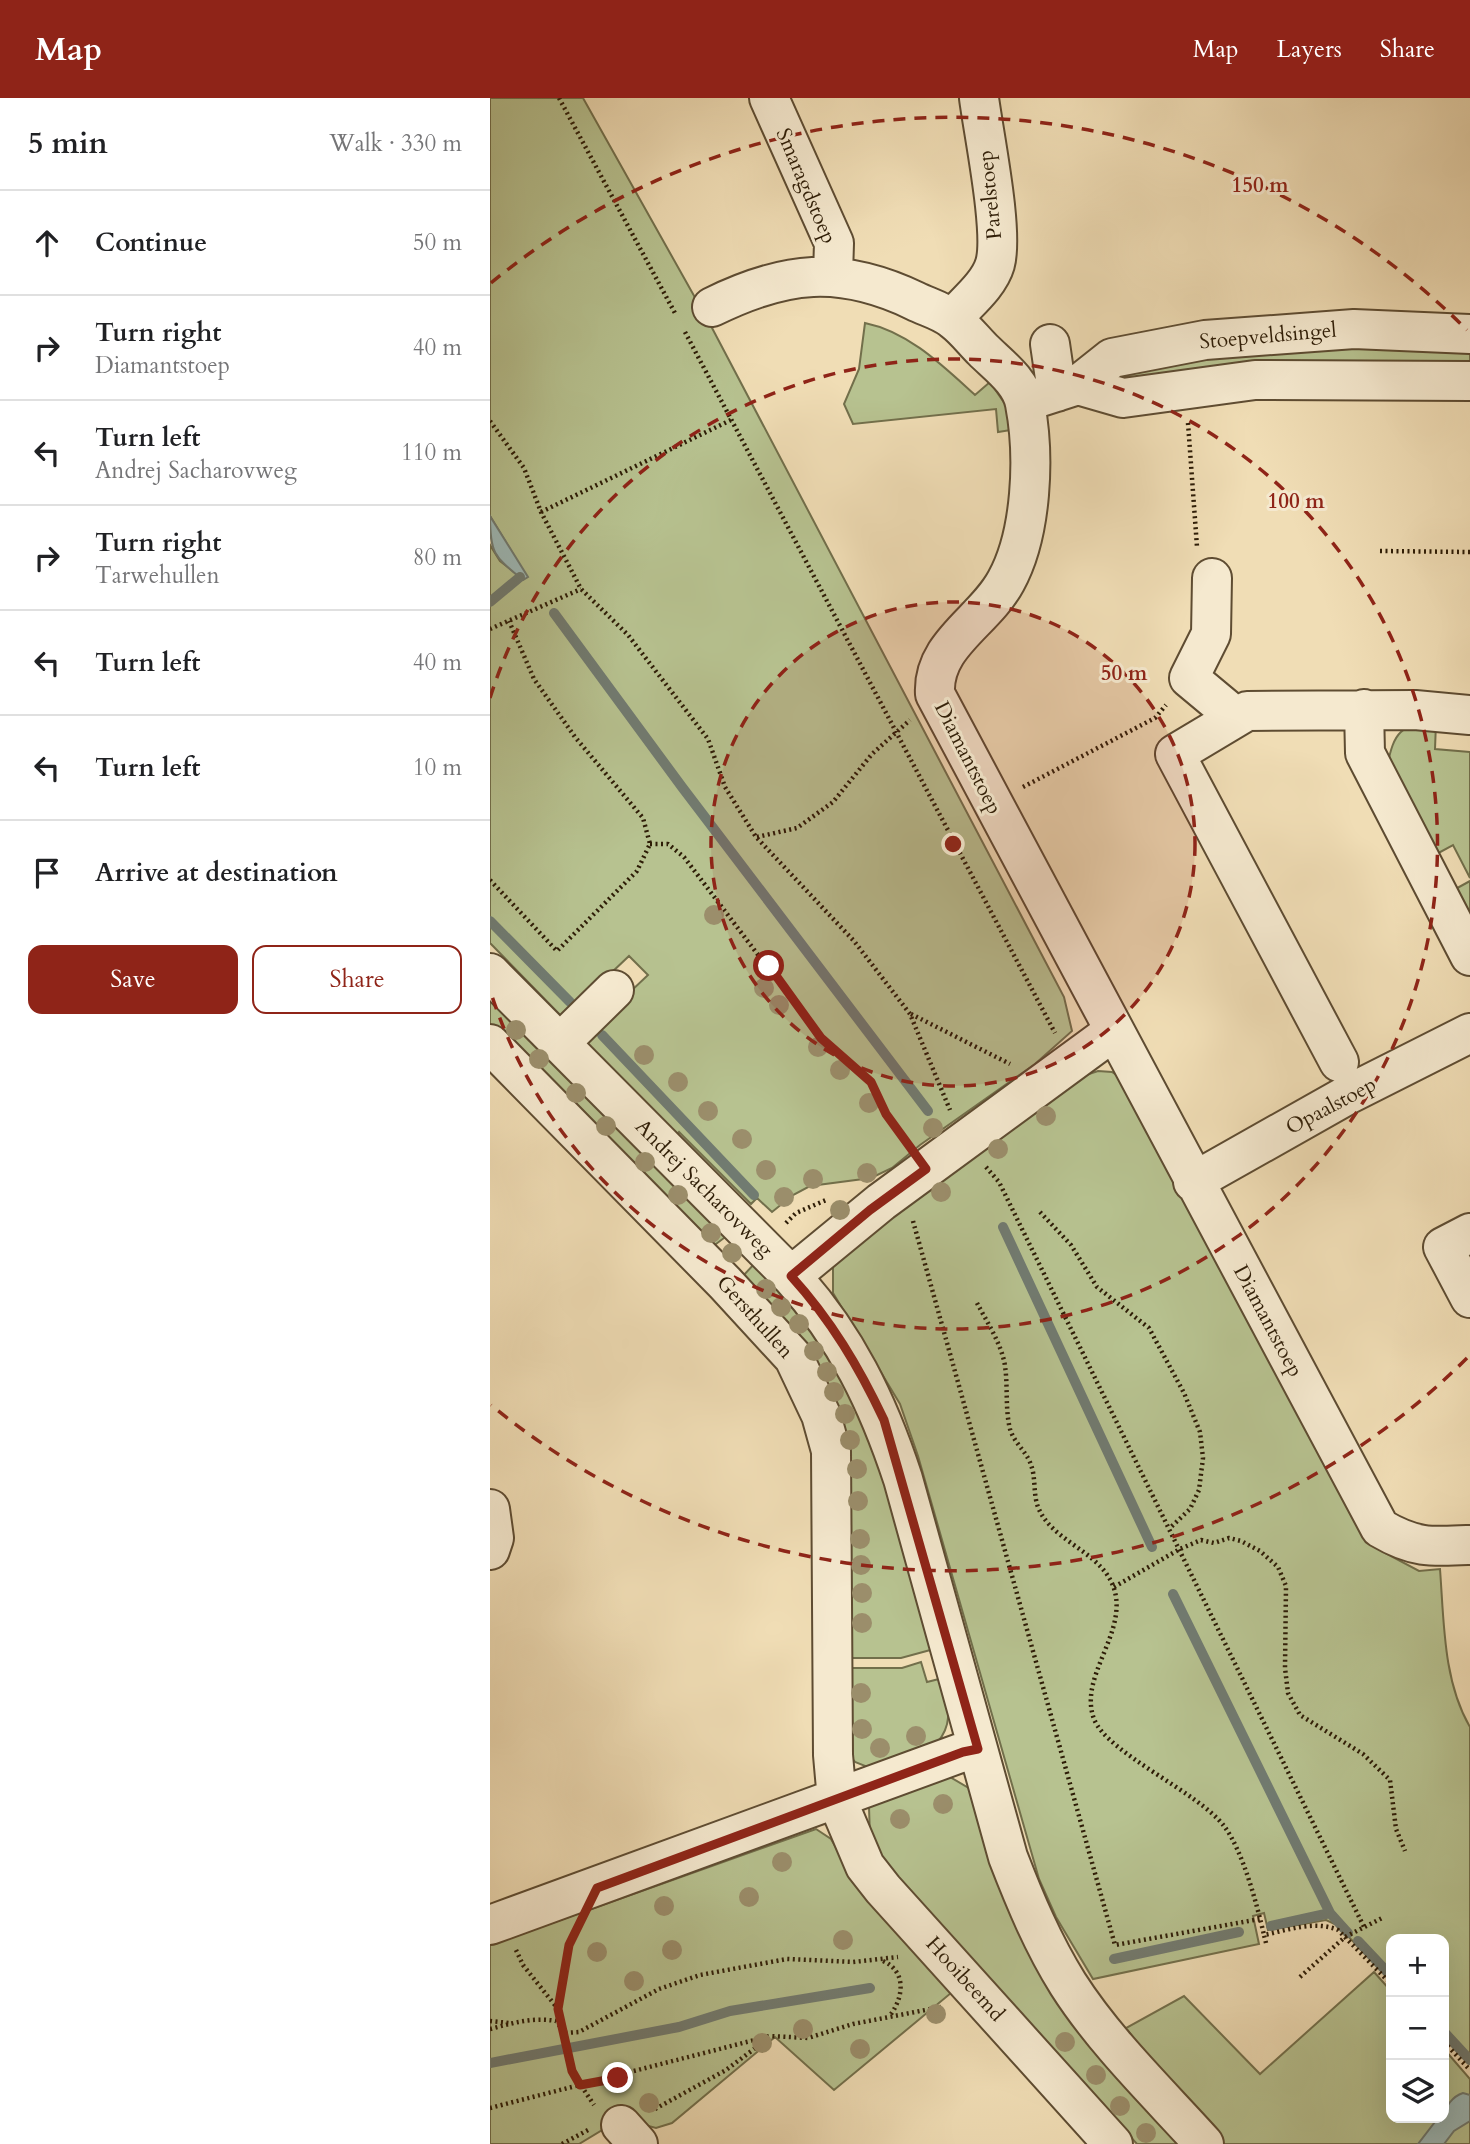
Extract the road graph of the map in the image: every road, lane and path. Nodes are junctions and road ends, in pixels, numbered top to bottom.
1 (559, 98) edge
2 (769, 98) edge
3 (979, 98) edge
4 (833, 275) junction
5 (712, 307) dead end
6 (952, 319) junction
7 (1470, 334) edge
8 (1050, 344) dead end
9 (1470, 381) edge
10 (1185, 389) junction
11 (1053, 393) junction
12 (733, 419) junction
13 (541, 512) dead end
14 (1380, 551) dead end
15 (1470, 552) edge
16 (1212, 578) joint
17 (581, 589) dead end
18 (509, 621) junction
19 (490, 629) edge
20 (1189, 678) junction
21 (1364, 709) junction
22 (1470, 715) edge
23 (1231, 720) junction
24 (907, 723) dead end
25 (897, 732) junction
26 (992, 804) junction
27 (756, 837) dead end
28 (650, 844) junction
29 (490, 880) edge
30 (1470, 956) edge
31 (490, 973) edge
32 (614, 990) dead end
33 (910, 1014) dead end
34 (1114, 1031) junction
35 (1470, 1033) edge
36 (560, 1043) junction
37 (490, 1044) edge
38 (1339, 1062) dead end
39 (1058, 1072) junction
40 (914, 1178) junction
41 (1193, 1182) junction
42 (1040, 1212) dead end
43 (1470, 1233) edge
44 (791, 1276) junction
45 (1470, 1298) edge
46 (977, 1303) dead end
47 (490, 1509) edge
48 (1170, 1528) dead end
49 (1469, 1545) edge
50 (490, 1550) edge
51 (1114, 1587) junction
52 (978, 1749) junction
53 (837, 1800) junction
54 (1405, 1851) dead end
55 (597, 1888) junction
56 (1384, 1917) dead end
57 (1260, 1919) junction
58 (496, 1923) edge
59 (1264, 1936) junction
60 (1345, 1937) junction
61 (933, 1942) junction
62 (1266, 1942) dead end
63 (876, 1960) junction
64 (1300, 1977) dead end
65 (1386, 1979) edge
66 (949, 2004) dead end
67 (558, 2009) junction
68 (890, 2015) junction
69 (490, 2021) edge
70 (513, 2023) junction
71 (490, 2029) edge
72 (566, 2036) junction
73 (770, 2036) junction
74 (1449, 2047) edge
75 (1470, 2070) edge
76 (580, 2085) junction
77 (490, 2108) edge
78 (620, 2127) edge
79 (1113, 2144) edge
80 (1203, 2144) edge

1 - 12 path
2 - 4 street, Smaragdstoep
3 - 6 street, Parelstoep
4 - 5 street, Smaragdstoep
4 - 6 street, Smaragdstoep
6 - 11 street, Smaragdstoep
7 - 11 street, Stoepveldsingel
8 - 11 street, Diamantstoep
9 - 10 street, Stoepveldsingel
10 - 11 street, Stoepveldsingel
10 - 16 path
11 - 26 street, Diamantstoep
12 - 13 path
12 - 25 path
14 - 15 path
16 - 20 street
17 - 18 path
18 - 19 path
18 - 28 path
20 - 23 street
20 - 26 path
21 - 22 street
21 - 23 street
21 - 30 street
23 - 38 street
24 - 25 path
25 - 27 path
25 - 39 path
26 - 34 street, Diamantstoep
28 - 29 path
28 - 40 path
31 - 36 street, Andrej Sacharovweg
32 - 36 street
33 - 39 path
34 - 39 street
34 - 41 street, Diamantstoep
35 - 41 street, Opaalstoep
36 - 44 street, Andrej Sacharovweg
37 - 53 street, Gersthullen
39 - 40 street
40 - 44 street
40 - 57 path
41 - 49 street, Diamantstoep
42 - 48 path
43 - 45 street
44 - 52 street, Andrej Sacharovweg
46 - 51 path
47 - 50 street
51 - 54 path
51 - 57 path
52 - 53 street
52 - 80 street, Andrej Sacharovweg
53 - 55 street
53 - 61 street, Hooibeemd
55 - 58 street
55 - 67 path
56 - 60 path
57 - 59 path
58 - 67 path
59 - 60 path
59 - 62 path
60 - 64 path
60 - 65 path
61 - 63 path
61 - 79 street, Hooibeemd
63 - 68 path
63 - 72 path
66 - 68 path
67 - 72 path
68 - 73 path
69 - 70 path
70 - 71 path
70 - 72 path
72 - 76 path
73 - 76 path
73 - 78 path
74 - 75 path
76 - 77 path
76 - 78 path

